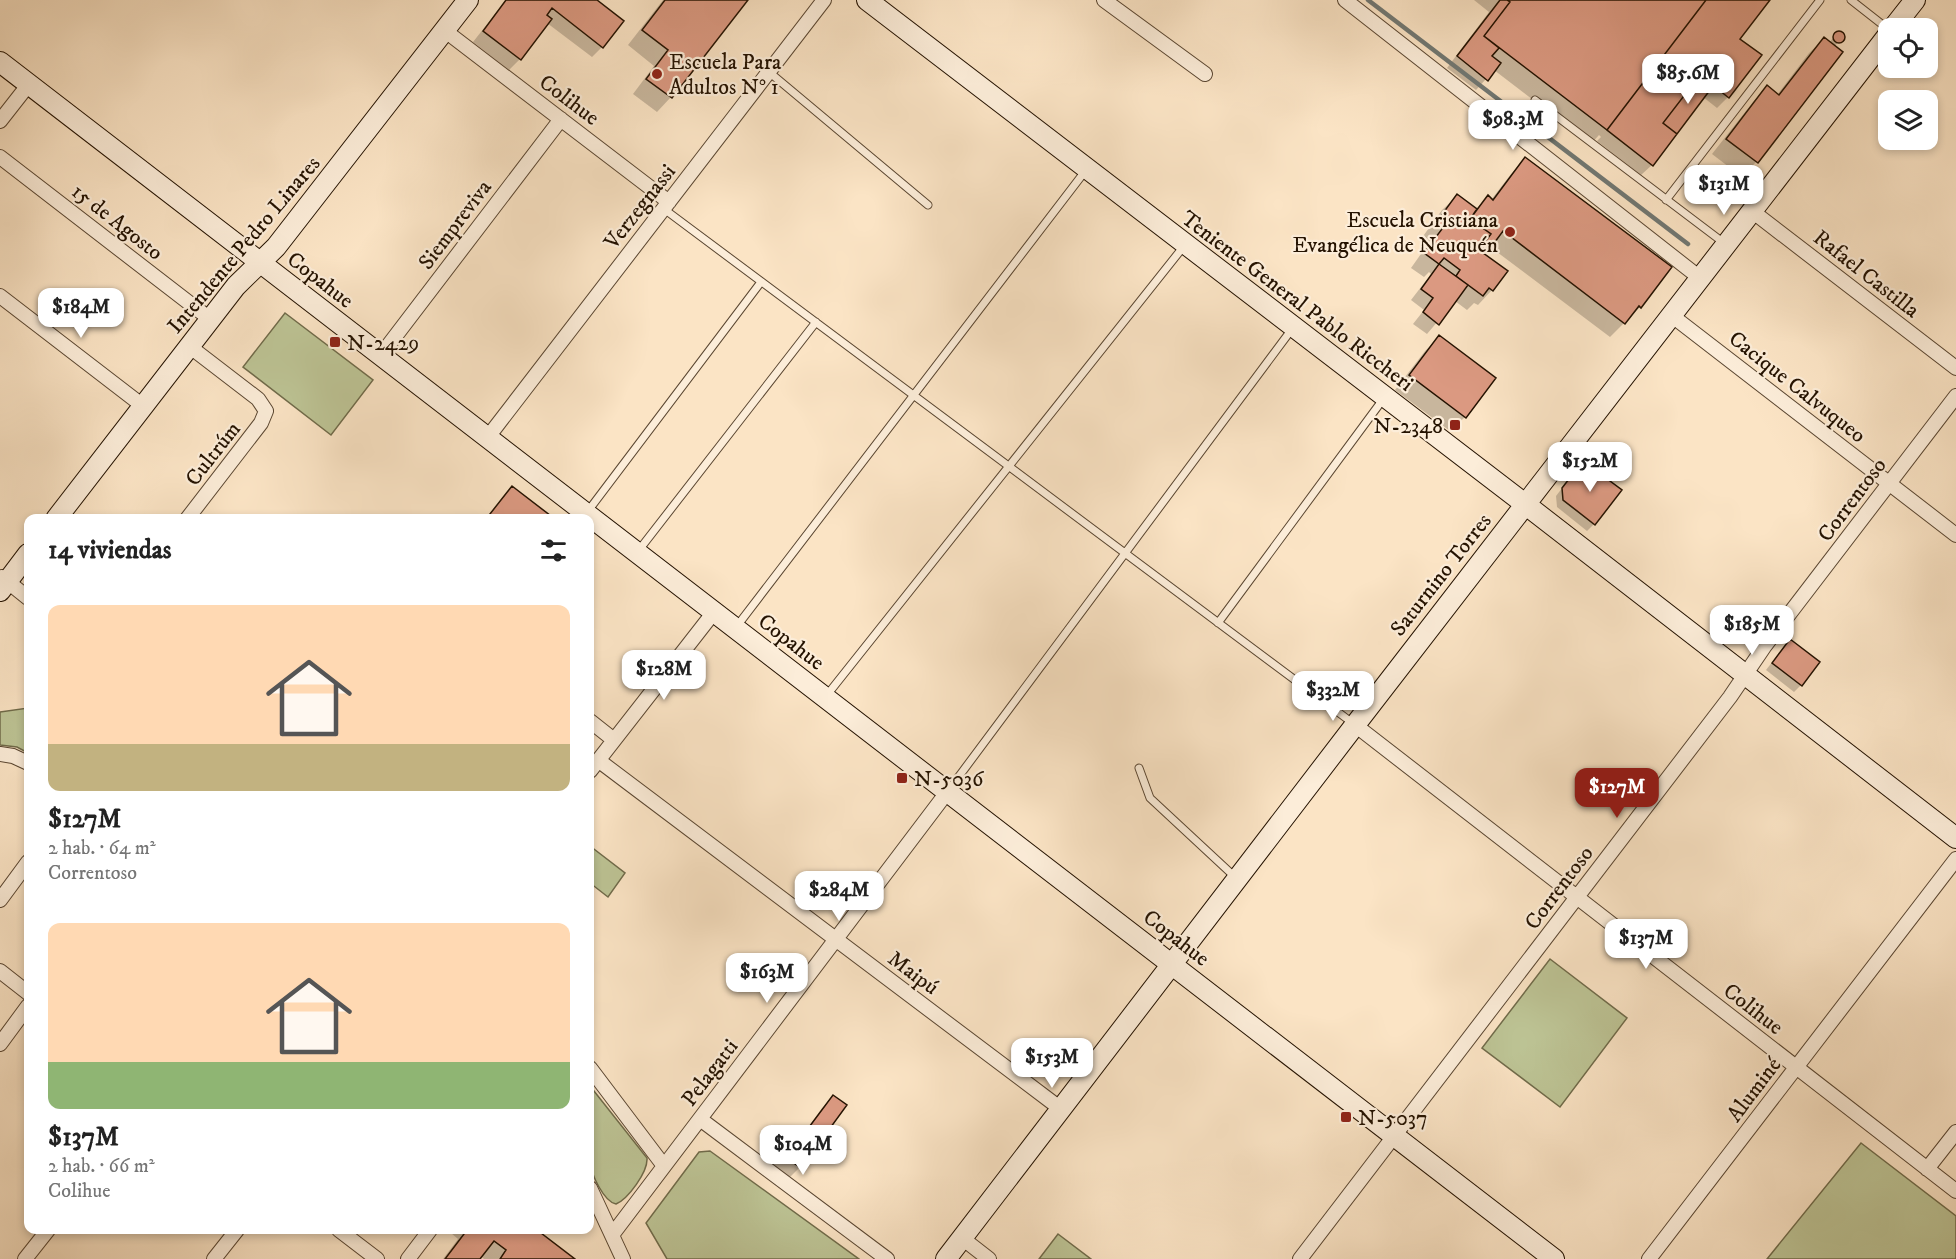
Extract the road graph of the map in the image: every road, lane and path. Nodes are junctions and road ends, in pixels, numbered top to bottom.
1 (468, 0) edge
2 (824, 0) edge
3 (867, 0) edge
4 (1104, 0) edge
5 (1345, 0) edge
6 (1820, 0) edge
7 (1851, 0) edge
8 (1915, 0) edge
9 (1901, 18) edge
10 (1878, 20) edge
11 (444, 30) junction
12 (1878, 48) edge
13 (0, 62) edge
14 (769, 72) junction
15 (1205, 74) dead end
16 (28, 84) junction
17 (1535, 100) dead end
18 (561, 119) junction
19 (0, 121) edge
20 (0, 157) edge
21 (1087, 169) junction
22 (1666, 200) junction
23 (667, 205) junction
24 (928, 205) dead end
25 (1752, 211) junction
26 (1185, 244) junction
27 (1726, 245) junction
28 (260, 262) junction
29 (1700, 278) junction
30 (761, 282) junction
31 (0, 296) edge
32 (1671, 315) junction
33 (210, 319) junction
34 (816, 322) junction
35 (1293, 327) junction
36 (189, 346) junction
37 (381, 355) junction
38 (1956, 368) edge
39 (914, 395) junction
40 (1956, 396) edge
41 (1385, 397) junction
42 (143, 406) junction
43 (488, 438) junction
44 (1009, 466) junction
45 (1889, 483) junction
46 (1525, 504) junction
47 (60, 514) edge
48 (191, 514) edge
49 (583, 514) edge
50 (587, 514) edge
51 (594, 522) edge
52 (1956, 535) edge
53 (637, 552) junction
54 (1125, 553) junction
55 (24, 558) edge
56 (2, 583) edge
57 (24, 596) edge
58 (714, 612) junction
59 (1218, 623) junction
60 (735, 628) junction
61 (1745, 675) junction
62 (826, 697) junction
63 (594, 724) edge
64 (1355, 725) junction
65 (614, 740) junction
66 (0, 754) edge
67 (598, 760) junction
68 (24, 761) edge
69 (594, 766) edge
70 (1139, 768) dead end
71 (948, 791) junction
72 (1956, 838) edge
73 (1956, 859) edge
74 (24, 867) edge
75 (1237, 879) junction
76 (1577, 897) junction
77 (0, 900) edge
78 (836, 939) junction
79 (1172, 964) junction
80 (0, 971) edge
81 (24, 990) edge
82 (24, 1011) edge
83 (0, 1044) edge
84 (1796, 1067) junction
85 (594, 1073) edge
86 (1061, 1109) junction
87 (700, 1119) junction
88 (1956, 1132) edge
89 (1394, 1136) junction
90 (664, 1166) junction
91 (1927, 1169) junction
92 (1956, 1191) edge
93 (594, 1197) edge
94 (45, 1234) edge
95 (234, 1234) edge
96 (344, 1234) edge
97 (427, 1234) edge
98 (612, 1235) junction
99 (962, 1238) junction
100 (25, 1259) edge
101 (214, 1259) edge
102 (377, 1259) edge
103 (408, 1259) edge
104 (623, 1259) edge
105 (887, 1259) edge
106 (946, 1259) edge
107 (989, 1259) edge
108 (1300, 1259) edge
109 (1554, 1259) edge
110 (1649, 1259) edge

1 - 11 street, Intendente Pedro Linares
2 - 14 street, Verzegnassi
3 - 21 street, Teniente General Pablo Riccheri
4 - 15 street
5 - 29 street
6 - 22 lane
7 - 10 lane
8 - 9 street
11 - 18 street, Colihue
11 - 28 street, Intendente Pedro Linares
12 - 25 street, Saturnino Torres
13 - 16 street, Copahue
14 - 23 street, Verzegnassi
14 - 24 lane
16 - 19 street
16 - 28 street, Copahue
17 - 22 lane
18 - 23 street, Colihue
18 - 37 street, Siempreviva
20 - 33 street, 15 de Agosto
21 - 26 street, Teniente General Pablo Riccheri
21 - 39 lane
22 - 27 lane
23 - 30 lane
23 - 43 street, Verzegnassi
25 - 27 street, Saturnino Torres
25 - 38 street, Rafael Castilla
26 - 35 street, Teniente General Pablo Riccheri
26 - 44 lane
27 - 29 street, Saturnino Torres
28 - 33 street, Intendente Pedro Linares
28 - 37 street, Copahue
29 - 32 street, Saturnino Torres
30 - 34 lane
30 - 50 lane
31 - 42 street
32 - 45 street, Cacique Calvuqueo
32 - 46 street, Saturnino Torres
33 - 36 street, Intendente Pedro Linares
34 - 39 lane
34 - 53 lane
35 - 41 street, Teniente General Pablo Riccheri
35 - 54 lane
36 - 42 street, Intendente Pedro Linares
36 - 48 street, Cultrúm
37 - 43 street, Copahue
39 - 44 lane
39 - 60 lane
40 - 45 street, Correntoso
41 - 46 street, Teniente General Pablo Riccheri
41 - 59 lane
42 - 47 street, Intendente Pedro Linares
43 - 49 street, Copahue
44 - 54 lane
44 - 62 lane
45 - 52 street, Cacique Calvuqueo
45 - 61 street, Correntoso
46 - 61 street, Teniente General Pablo Riccheri
46 - 64 street, Saturnino Torres
51 - 53 street, Copahue
53 - 58 street, Copahue
54 - 59 lane
54 - 71 lane
55 - 56 street
56 - 57 street
58 - 60 street, Copahue
58 - 65 street
59 - 64 lane
60 - 62 street, Copahue
61 - 72 street, Teniente General Pablo Riccheri
61 - 76 street, Correntoso
62 - 71 street, Copahue
63 - 65 street
64 - 75 street, Saturnino Torres
64 - 76 street, Colihue
65 - 67 street
66 - 68 street
67 - 69 street
67 - 78 street, Maipú
70 - 75 lane
71 - 78 street, Pelagatti
71 - 79 street, Copahue
73 - 84 street, Aluminé
74 - 77 street
75 - 79 street, Saturnino Torres
76 - 84 street, Colihue
76 - 89 street, Correntoso
78 - 86 street, Maipú
78 - 87 street, Pelagatti
79 - 86 street, Saturnino Torres
79 - 89 street, Copahue
80 - 81 street
82 - 83 street
84 - 91 street, Colihue
84 - 110 street, Aluminé
85 - 90 street
86 - 99 street, Saturnino Torres
87 - 90 street, Pelagatti
87 - 105 street
88 - 91 street
89 - 108 street, Correntoso
89 - 109 street, Copahue
90 - 98 street, Pelagatti
91 - 92 street, Colihue
93 - 98 street
94 - 100 street
95 - 101 street
96 - 102 street
97 - 103 street
98 - 104 street
99 - 106 street, Saturnino Torres
99 - 107 street

